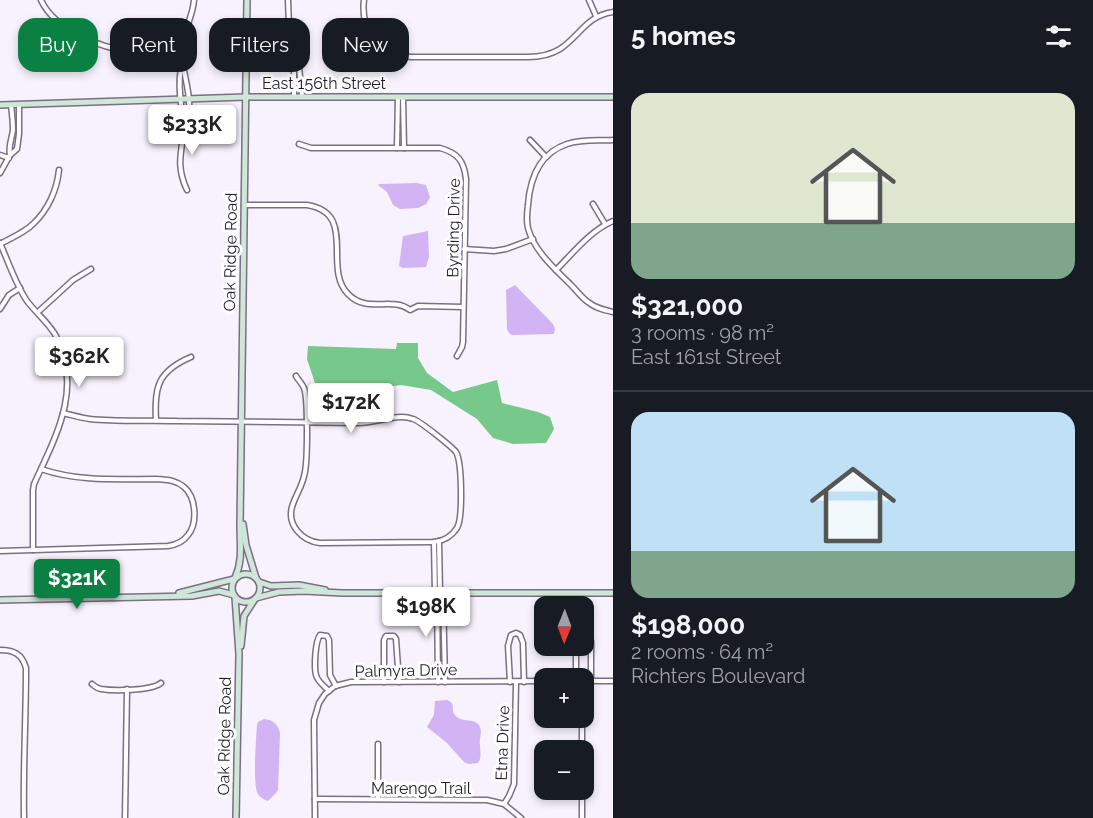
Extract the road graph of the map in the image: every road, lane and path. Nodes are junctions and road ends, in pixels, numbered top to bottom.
1 (41, 0) edge
2 (194, 0) edge
3 (247, 0) edge
4 (288, 0) edge
5 (364, 0) edge
6 (589, 0) edge
7 (613, 12) edge
8 (596, 16) junction
9 (190, 18) edge
10 (289, 18) edge
11 (110, 47) edge
12 (179, 72) edge
13 (185, 72) edge
14 (294, 72) edge
15 (300, 72) edge
16 (294, 96) junction
17 (302, 96) junction
18 (246, 97) junction
19 (400, 97) junction
20 (613, 97) edge
21 (181, 99) junction
22 (188, 99) junction
23 (19, 104) junction
24 (0, 105) edge
25 (12, 105) junction
26 (185, 124) junction
27 (530, 140) dead end
28 (613, 140) edge
29 (298, 144) dead end
30 (398, 148) junction
31 (404, 148) junction
32 (0, 154) edge
33 (546, 156) junction
34 (9, 157) junction
35 (59, 170) dead end
36 (0, 173) edge
37 (187, 190) dead end
38 (593, 204) dead end
39 (244, 205) junction
40 (613, 220) edge
41 (606, 224) junction
42 (533, 239) junction
43 (0, 243) edge
44 (464, 249) junction
45 (91, 268) dead end
46 (556, 270) junction
47 (20, 288) junction
48 (463, 307) junction
49 (0, 309) edge
50 (38, 312) junction
51 (613, 312) edge
52 (457, 356) dead end
53 (191, 357) dead end
54 (296, 376) dead end
55 (63, 413) junction
56 (156, 420) junction
57 (242, 422) junction
58 (306, 422) junction
59 (41, 469) junction
60 (241, 504) junction
61 (437, 542) junction
62 (33, 550) junction
63 (0, 551) edge
64 (235, 578) junction
65 (258, 580) junction
66 (342, 593) junction
67 (613, 593) edge
68 (439, 594) junction
69 (169, 596) junction
70 (234, 596) junction
71 (255, 598) junction
72 (0, 600) edge
73 (0, 650) edge
74 (239, 654) junction
75 (594, 681) edge
76 (613, 681) edge
77 (384, 682) junction
78 (399, 682) junction
79 (438, 682) junction
80 (445, 682) junction
81 (510, 682) junction
82 (516, 682) junction
83 (524, 682) junction
84 (534, 682) edge
85 (161, 683) dead end
86 (92, 684) dead end
87 (336, 686) junction
88 (127, 689) junction
89 (329, 691) junction
90 (378, 744) dead end
91 (315, 799) junction
92 (378, 799) junction
93 (582, 800) edge
94 (504, 804) junction
95 (24, 818) edge
96 (125, 818) edge
97 (236, 818) edge
98 (315, 818) edge
99 (520, 818) edge
100 (582, 818) edge

1 - 11 street
2 - 9 street
3 - 18 street, Oak Ridge Road
4 - 10 street
5 - 8 street
6 - 8 street
7 - 8 street
12 - 21 street
13 - 22 street
14 - 16 street
15 - 17 street
16 - 17 street, East 156th Street
16 - 18 street, East 156th Street
17 - 19 street, East 156th Street
18 - 22 street, East 156th Street
18 - 39 street, Oak Ridge Road
19 - 20 street, East 156th Street
19 - 30 street
19 - 31 street
21 - 22 street, East 156th Street
21 - 23 street, East 156th Street
21 - 26 street
22 - 26 street
23 - 25 street, East 156th Street
23 - 34 street
24 - 25 street, East 156th Street
25 - 34 street
26 - 37 street
27 - 33 street
28 - 33 street
29 - 30 street
30 - 31 street
31 - 44 street, Byrding Drive
32 - 34 street
33 - 42 street
34 - 36 street
35 - 43 street
38 - 41 street
39 - 48 street
39 - 57 street, Oak Ridge Road
40 - 41 street
41 - 46 street
42 - 44 street
42 - 46 street
43 - 47 street
44 - 48 street, Byrding Drive
45 - 50 street
46 - 51 street
47 - 49 street
47 - 50 street
48 - 52 street, Byrding Drive
50 - 55 street
53 - 56 street
54 - 58 street
55 - 56 street
55 - 59 street
56 - 57 street
57 - 58 street
57 - 60 street, Oak Ridge Road
58 - 61 street
58 - 61 street
59 - 62 street
59 - 62 street
60 - 64 street, Oak Ridge Road
60 - 65 street, Oak Ridge Road
61 - 68 street
62 - 63 street
64 - 65 street
64 - 69 street
64 - 70 street
65 - 66 street
65 - 71 street
66 - 68 street
66 - 71 street
67 - 68 street
68 - 79 street
68 - 80 street
69 - 70 street
69 - 72 street
70 - 71 street
70 - 74 street, Oak Ridge Road
71 - 74 street, Oak Ridge Road
73 - 95 street
74 - 97 street, Oak Ridge Road
75 - 76 street
77 - 78 street, Palmyra Drive
77 - 78 street
77 - 87 street, Palmyra Drive
78 - 79 street, Palmyra Drive
79 - 80 street, Palmyra Drive
80 - 81 street, Palmyra Drive
81 - 82 street, Palmyra Drive
81 - 83 street
82 - 83 street, Palmyra Drive
82 - 94 street, Etna Drive
83 - 84 street, Palmyra Drive
85 - 88 street
86 - 88 street
87 - 89 street, Palmyra Drive
87 - 89 street
88 - 96 street
89 - 91 street, Palmyra Drive
90 - 92 street
91 - 92 street, Marengo Trail
91 - 98 street, Palmyra Drive
92 - 94 street, Marengo Trail
93 - 100 street
94 - 99 street

